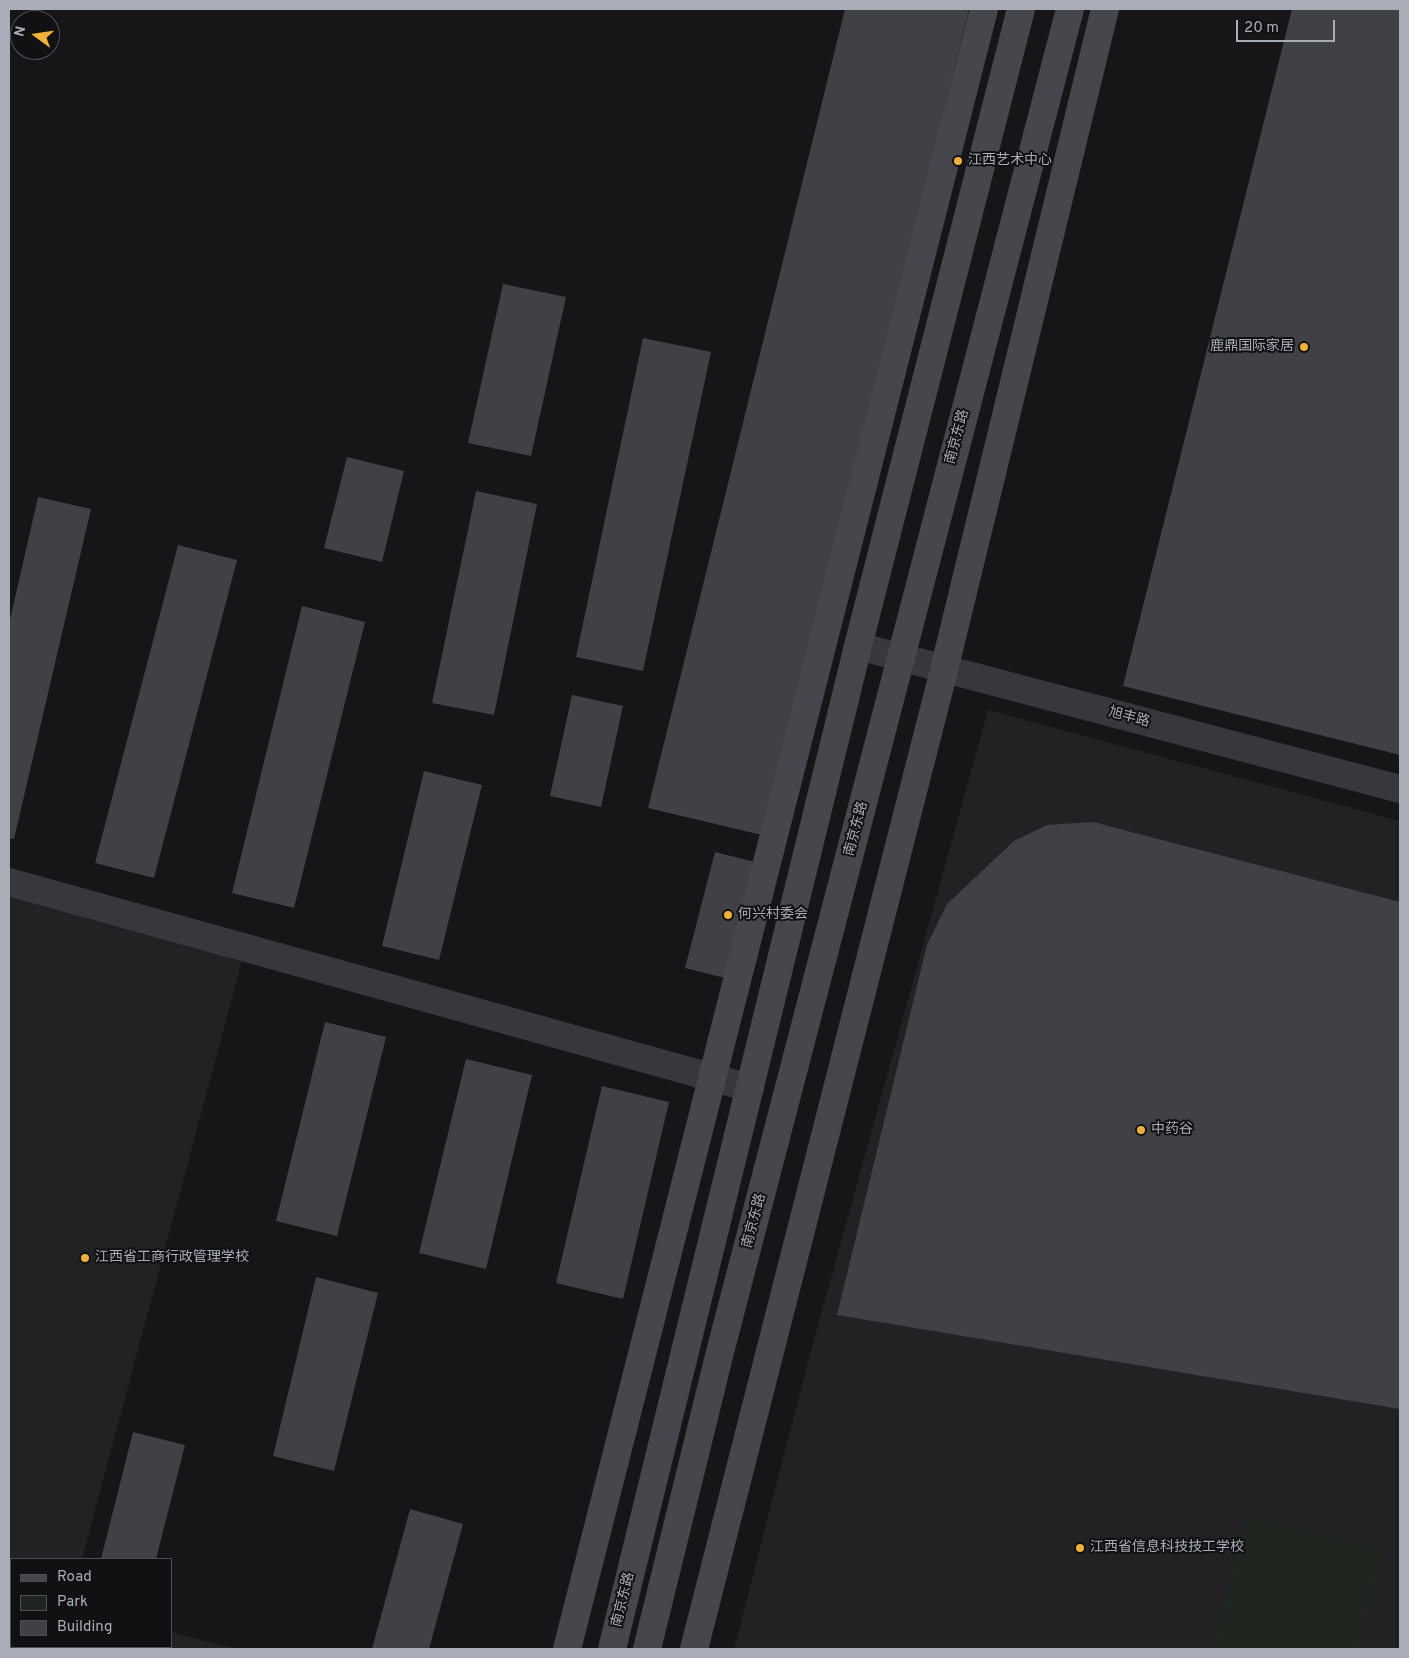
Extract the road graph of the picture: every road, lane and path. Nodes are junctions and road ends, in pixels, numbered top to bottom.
1 (984, 9) edge
2 (1021, 9) edge
3 (1070, 9) edge
4 (1106, 9) edge
5 (858, 646) junction
6 (901, 658) junction
7 (944, 670) junction
8 (1400, 789) edge
9 (9, 882) edge
10 (712, 1078) junction
11 (750, 1088) junction
12 (567, 1649) edge
13 (612, 1649) edge
14 (647, 1649) edge
15 (694, 1649) edge

1 - 10 main road
2 - 5 main road, 南京东路
3 - 6 main road, 南京东路
4 - 7 main road
5 - 6 street, 旭丰路
5 - 11 main road, 南京东路
6 - 7 street, 旭丰路
6 - 14 main road, 南京东路
7 - 8 street, 旭丰路
7 - 15 main road
9 - 10 street
10 - 11 street
10 - 12 main road
11 - 13 main road, 南京东路

